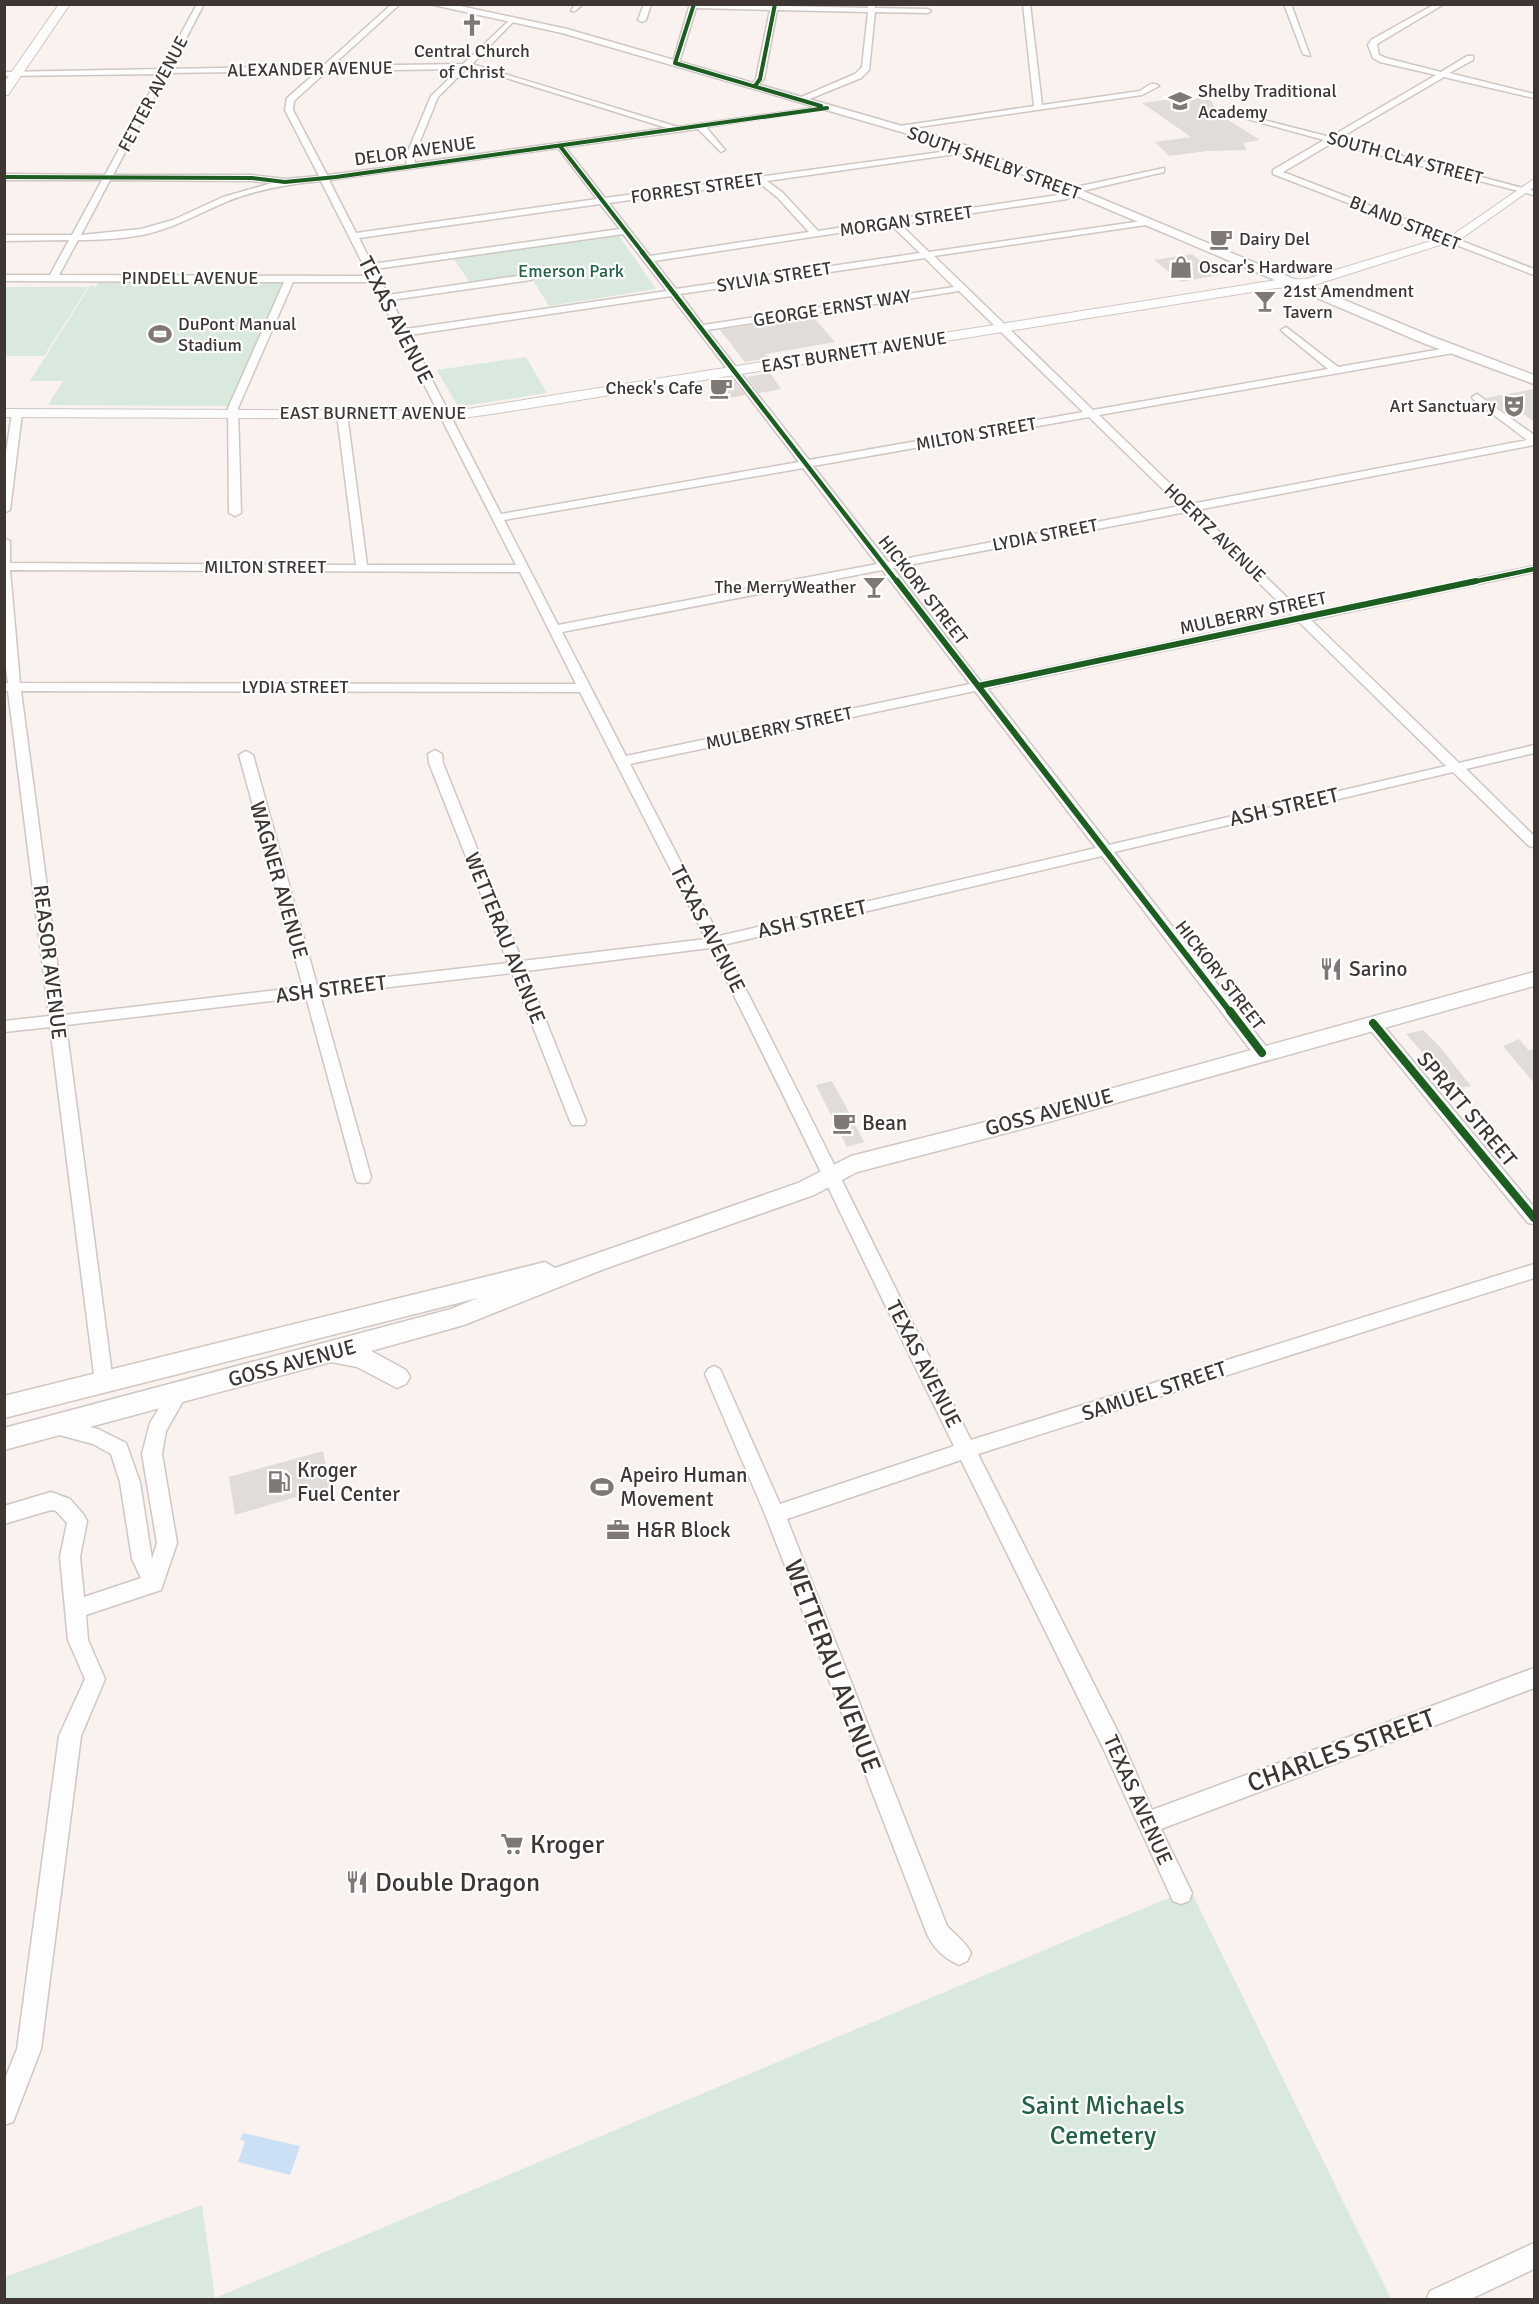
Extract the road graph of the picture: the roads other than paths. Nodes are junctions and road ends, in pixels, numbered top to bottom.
1 (65, 4) edge
2 (201, 4) edge
3 (397, 4) edge
4 (433, 4) edge
5 (648, 4) edge
6 (1026, 4) edge
7 (1287, 4) edge
8 (1442, 4) edge
9 (694, 5) edge
10 (775, 6) edge
11 (872, 7) edge
12 (526, 9) dead end
13 (928, 11) dead end
14 (513, 19) junction
15 (642, 20) dead end
16 (1307, 54) dead end
17 (1470, 58) dead end
18 (675, 63) junction
19 (466, 66) junction
20 (324, 69) junction
21 (165, 71) junction
22 (18, 73) junction
23 (4, 74) edge
24 (1441, 74) junction
25 (755, 86) junction
26 (1155, 86) dead end
27 (4, 92) edge
28 (1534, 96) edge
29 (802, 100) junction
30 (827, 108) junction
31 (1038, 108) junction
32 (1240, 116) dead end
33 (700, 126) junction
34 (900, 128) junction
35 (679, 129) junction
36 (1331, 139) junction
37 (560, 146) junction
38 (721, 150) dead end
39 (970, 150) junction
40 (411, 165) junction
41 (1161, 170) dead end
42 (4, 177) edge
43 (321, 177) junction
44 (107, 178) junction
45 (760, 180) junction
46 (285, 182) junction
47 (1531, 188) edge
48 (1077, 192) junction
49 (603, 202) junction
50 (1146, 222) junction
51 (894, 223) junction
52 (626, 231) junction
53 (816, 234) junction
54 (353, 236) junction
55 (4, 238) edge
56 (75, 238) junction
57 (1450, 240) junction
58 (927, 254) junction
59 (647, 259) junction
60 (369, 267) junction
61 (1534, 272) edge
62 (531, 276) dead end
63 (4, 278) edge
64 (53, 278) junction
65 (290, 279) junction
66 (375, 279) junction
67 (1293, 284) junction
68 (963, 288) junction
69 (673, 292) junction
70 (384, 298) junction
71 (701, 328) junction
72 (1003, 328) junction
73 (1286, 330) dead end
74 (402, 333) junction
75 (1453, 350) junction
76 (1337, 370) junction
77 (734, 371) junction
78 (1534, 380) edge
79 (1477, 397) dead end
80 (10, 413) edge
81 (234, 414) junction
82 (342, 414) junction
83 (445, 414) junction
84 (1092, 414) junction
85 (1534, 441) edge
86 (806, 464) junction
87 (1189, 508) junction
88 (4, 510) edge
89 (235, 513) dead end
90 (499, 518) junction
91 (4, 541) edge
92 (5, 566) edge
93 (885, 566) junction
94 (362, 568) junction
95 (525, 569) junction
96 (1534, 569) edge
97 (1303, 618) junction
98 (556, 629) junction
99 (978, 686) junction
100 (10, 687) edge
101 (586, 688) junction
102 (1534, 749) edge
103 (435, 754) dead end
104 (246, 755) dead end
105 (623, 761) junction
106 (1456, 767) junction
107 (1534, 843) edge
108 (1104, 850) junction
109 (714, 942) junction
110 (517, 967) junction
111 (1534, 979) edge
112 (311, 991) junction
113 (58, 1020) junction
114 (1372, 1023) junction
115 (4, 1027) edge
116 (1262, 1053) junction
117 (578, 1121) dead end
118 (832, 1176) junction
119 (363, 1177) dead end
120 (1534, 1218) edge
121 (573, 1271) junction
122 (1534, 1271) edge
123 (334, 1352) junction
124 (714, 1374) dead end
125 (397, 1377) dead end
126 (104, 1383) junction
127 (178, 1394) junction
128 (4, 1407) edge
129 (55, 1426) junction
130 (4, 1439) edge
131 (966, 1450) junction
132 (775, 1514) junction
133 (4, 1515) edge
134 (154, 1583) junction
135 (76, 1609) junction
136 (1534, 1678) edge
137 (1147, 1823) junction
138 (1181, 1893) dead end
139 (958, 1953) dead end
140 (4, 2113) edge
141 (1534, 2256) edge
142 (1439, 2300) edge

1 - 22 main road
2 - 21 street, FETTER AVENUE
3 - 20 street, TEXAS AVENUE
4 - 14 main road, SOUTH SHELBY STREET
5 - 15 street
6 - 31 street
7 - 16 street
8 - 24 street
9 - 10 street
9 - 18 street
10 - 11 street
10 - 25 street
11 - 13 street
11 - 29 street
12 - 14 main road
14 - 18 main road, SOUTH SHELBY STREET
14 - 19 street
17 - 24 street
18 - 25 main road, SOUTH SHELBY STREET
19 - 20 street, ALEXANDER AVENUE
19 - 35 street, ALEXANDER AVENUE
19 - 40 street
20 - 21 street, ALEXANDER AVENUE
20 - 43 street, TEXAS AVENUE
21 - 22 street, ALEXANDER AVENUE
21 - 44 street, FETTER AVENUE
22 - 23 street, ALEXANDER AVENUE
22 - 27 main road
24 - 28 street
24 - 36 street
25 - 29 main road, SOUTH SHELBY STREET
26 - 31 street
29 - 30 main road, SOUTH SHELBY STREET
30 - 33 street, DELOR AVENUE
30 - 34 main road, SOUTH SHELBY STREET
31 - 34 street
32 - 36 street, SOUTH CLAY STREET
33 - 35 street, DELOR AVENUE
33 - 38 street
34 - 39 main road, SOUTH SHELBY STREET
35 - 37 street, DELOR AVENUE
36 - 47 street, SOUTH CLAY STREET
36 - 57 street, BLAND STREET
37 - 40 street, DELOR AVENUE
37 - 49 street, HICKORY STREET
39 - 45 street, FORREST STREET
39 - 48 main road, SOUTH SHELBY STREET
40 - 43 street, DELOR AVENUE
41 - 48 street, MORGAN STREET
42 - 44 street, DELOR AVENUE
43 - 46 street, DELOR AVENUE
43 - 54 street, TEXAS AVENUE
44 - 46 street, DELOR AVENUE
44 - 56 street, FETTER AVENUE
45 - 49 street, FORREST STREET
45 - 53 street
46 - 56 street
47 - 57 street, EAST BURNETT AVENUE
48 - 50 main road, SOUTH SHELBY STREET
48 - 51 street, MORGAN STREET
49 - 52 street, HICKORY STREET
49 - 54 street, FORREST STREET
50 - 58 street, SYLVIA STREET
50 - 67 main road, SOUTH SHELBY STREET
51 - 53 street, MORGAN STREET
51 - 58 street, HOERTZ AVENUE
52 - 59 street, HICKORY STREET
52 - 60 street
53 - 59 street, MORGAN STREET
54 - 60 street, TEXAS AVENUE
55 - 56 street
56 - 64 street, FETTER AVENUE
57 - 61 street, BLAND STREET
57 - 67 street, EAST BURNETT AVENUE
58 - 68 street, HOERTZ AVENUE
58 - 69 street, SYLVIA STREET
59 - 69 street, HICKORY STREET
60 - 66 street, TEXAS AVENUE
62 - 70 street
63 - 64 street, PINDELL AVENUE
64 - 65 street, PINDELL AVENUE
65 - 66 street, PINDELL AVENUE
65 - 81 street
66 - 70 street, TEXAS AVENUE
67 - 72 street, EAST BURNETT AVENUE
67 - 75 main road, SOUTH SHELBY STREET
68 - 71 street, GEORGE ERNST WAY
68 - 72 street, HOERTZ AVENUE
69 - 71 street, HICKORY STREET
69 - 74 street, SYLVIA STREET
70 - 74 street, TEXAS AVENUE
71 - 77 street, HICKORY STREET
72 - 77 street, EAST BURNETT AVENUE
72 - 84 street, HOERTZ AVENUE
73 - 76 street
74 - 83 street, TEXAS AVENUE
75 - 76 street, MILTON STREET
75 - 78 main road, SOUTH SHELBY STREET
76 - 84 street, MILTON STREET
77 - 83 street, EAST BURNETT AVENUE
77 - 86 street, HICKORY STREET
79 - 85 street
80 - 81 street, EAST BURNETT AVENUE
80 - 88 street
81 - 82 street, EAST BURNETT AVENUE
81 - 89 street
82 - 83 street, EAST BURNETT AVENUE
82 - 94 street
83 - 90 street, TEXAS AVENUE
84 - 86 street, MILTON STREET
84 - 87 street, HOERTZ AVENUE
85 - 87 street, LYDIA STREET
86 - 90 street, MILTON STREET
86 - 93 street, HICKORY STREET
87 - 93 street, LYDIA STREET
87 - 97 street, HOERTZ AVENUE
90 - 95 street, TEXAS AVENUE
91 - 92 street, REASOR AVENUE
92 - 94 street, MILTON STREET
92 - 100 street, REASOR AVENUE
93 - 98 street, LYDIA STREET
93 - 99 street, HICKORY STREET
94 - 95 street, MILTON STREET
95 - 98 street, TEXAS AVENUE
96 - 97 street, MULBERRY STREET
97 - 99 street, MULBERRY STREET
97 - 106 street, HOERTZ AVENUE
98 - 101 street, TEXAS AVENUE
99 - 105 street, MULBERRY STREET
99 - 108 street, HICKORY STREET
100 - 101 street, LYDIA STREET
100 - 113 street, REASOR AVENUE
101 - 105 street, TEXAS AVENUE
102 - 106 street, ASH STREET
103 - 110 street, WETTERAU AVENUE
104 - 112 street, WAGNER AVENUE
105 - 109 street, TEXAS AVENUE
106 - 107 street, HOERTZ AVENUE
106 - 108 street, ASH STREET
108 - 109 street, ASH STREET
108 - 116 street, HICKORY STREET
109 - 110 street, ASH STREET
109 - 118 street, TEXAS AVENUE
110 - 112 street, ASH STREET
110 - 117 street, WETTERAU AVENUE
111 - 114 main road, GOSS AVENUE
112 - 113 street, ASH STREET
112 - 119 street, WAGNER AVENUE
113 - 115 street, ASH STREET
113 - 126 street, REASOR AVENUE
114 - 116 main road, GOSS AVENUE
114 - 120 street, SPRATT STREET
116 - 118 main road, GOSS AVENUE
118 - 121 main road, GOSS AVENUE
118 - 131 street, TEXAS AVENUE
121 - 123 main road, GOSS AVENUE
121 - 126 main road, GOSS AVENUE
122 - 131 street, SAMUEL STREET
123 - 125 main road
123 - 127 main road, GOSS AVENUE
124 - 132 street, WETTERAU AVENUE
126 - 128 main road, GOSS AVENUE
127 - 129 main road, GOSS AVENUE
127 - 134 street
129 - 130 main road, GOSS AVENUE
129 - 134 street
131 - 132 street, SAMUEL STREET
131 - 137 street, TEXAS AVENUE
132 - 139 street, WETTERAU AVENUE
133 - 135 street
134 - 135 street
135 - 140 street
136 - 137 street, CHARLES STREET
137 - 138 street, TEXAS AVENUE
141 - 142 street

